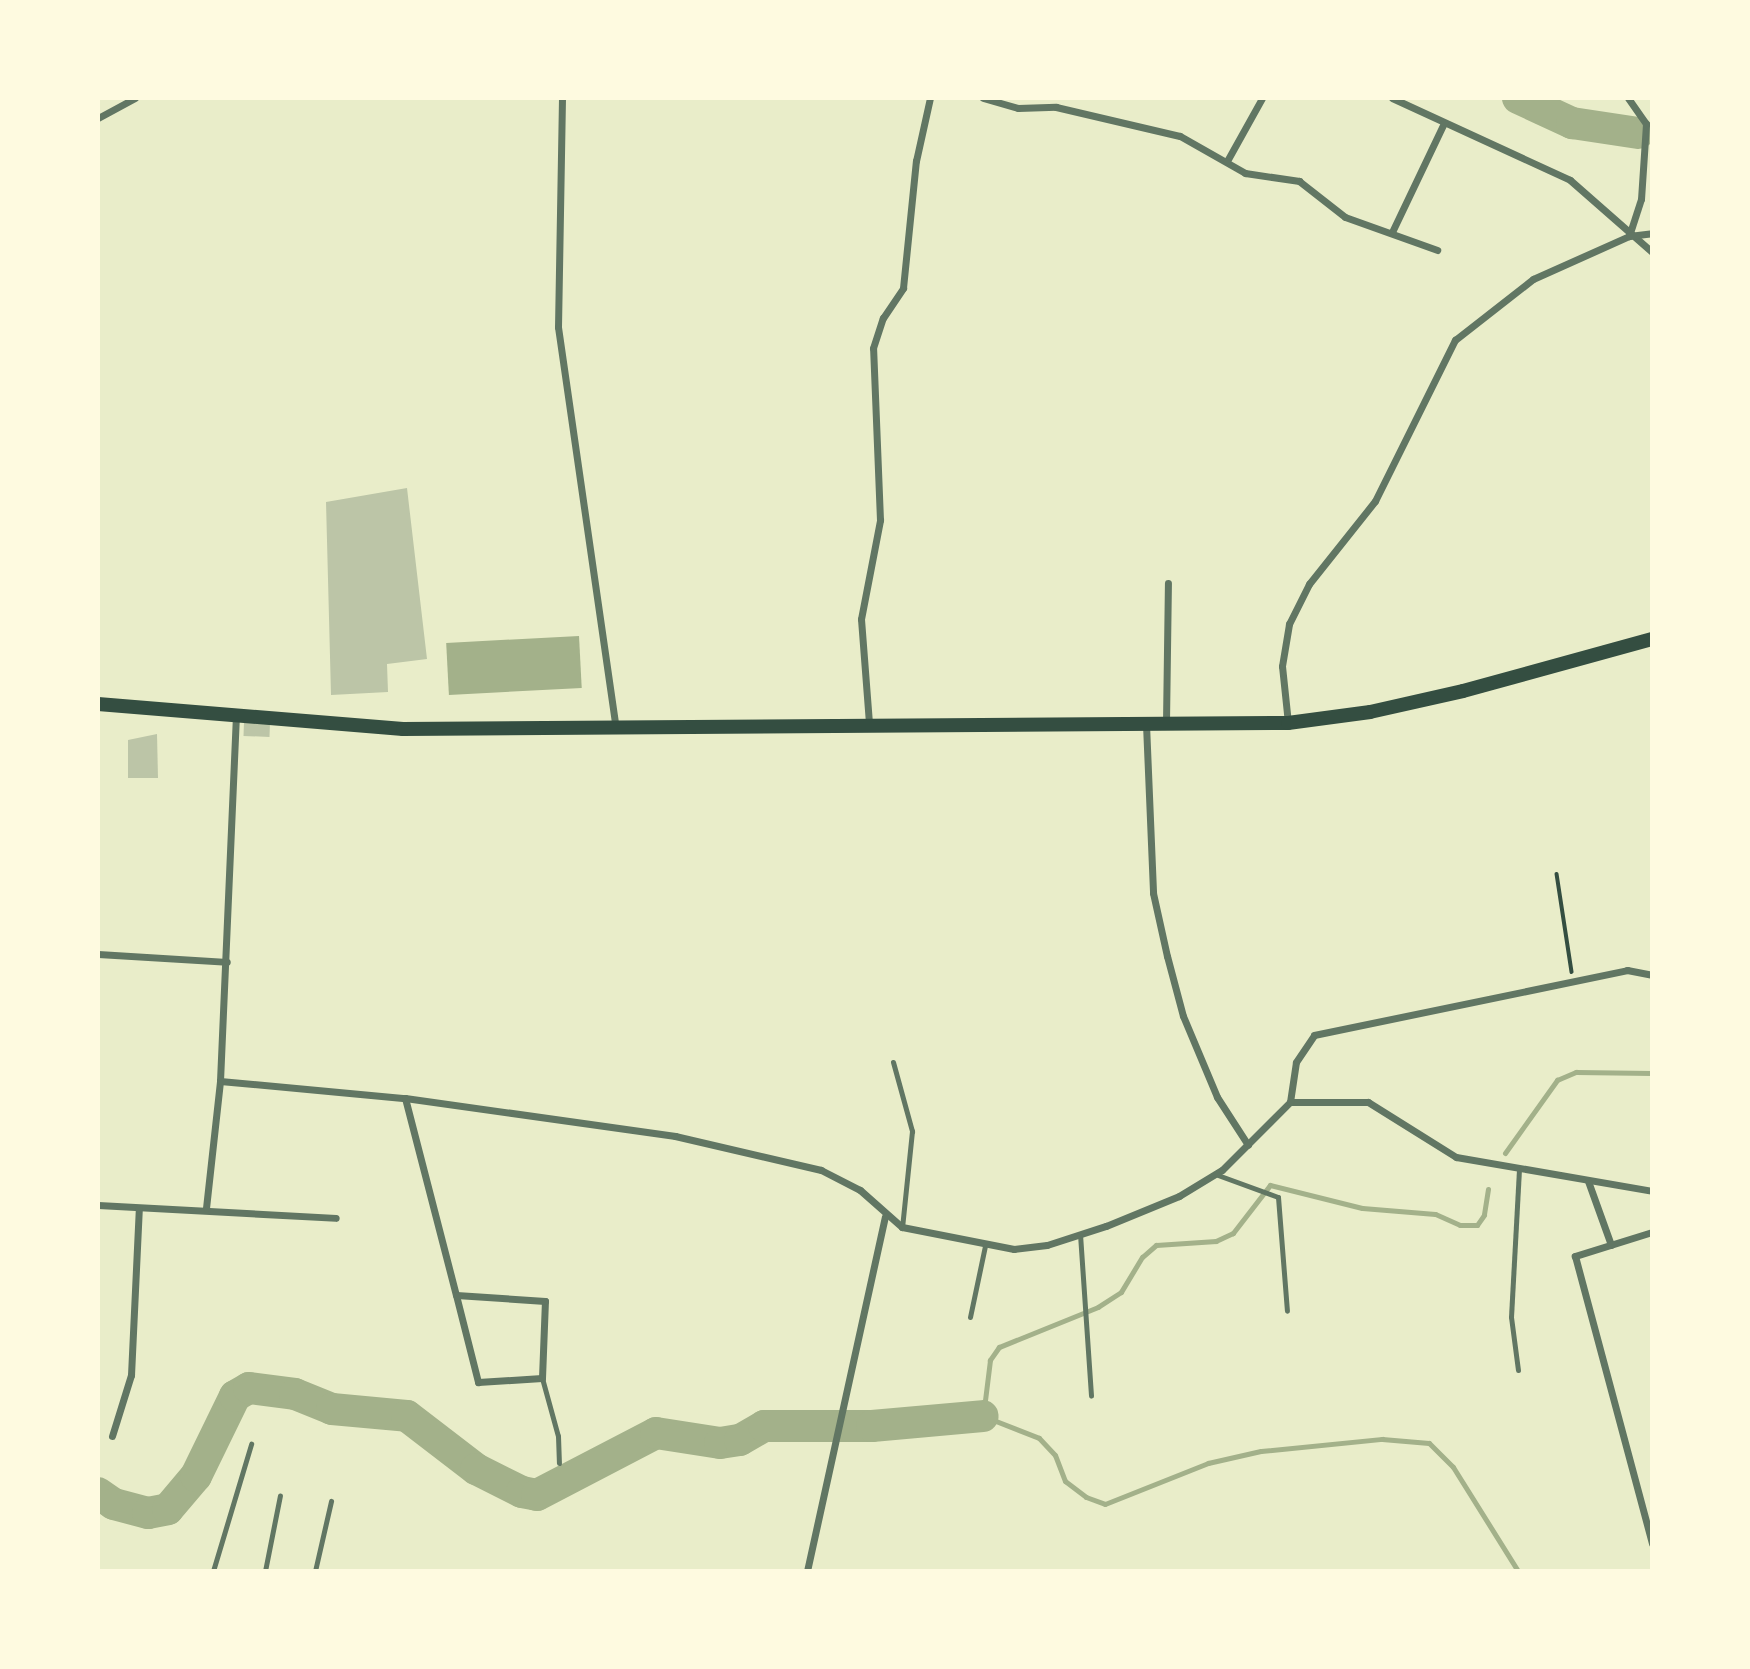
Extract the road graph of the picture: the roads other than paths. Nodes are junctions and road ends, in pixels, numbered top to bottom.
1 (135, 98) edge
2 (562, 98) edge
3 (930, 98) edge
4 (983, 98) edge
5 (1262, 98) edge
6 (1392, 98) edge
7 (1628, 98) edge
8 (127, 101) edge
9 (98, 118) edge
10 (1444, 122) junction
11 (1227, 161) junction
12 (1392, 232) junction
13 (1652, 233) edge
14 (1629, 236) junction
15 (1437, 250) dead end
16 (1652, 252) edge
17 (1168, 583) dead end
18 (1652, 639) edge
19 (98, 704) edge
20 (236, 715) junction
21 (1166, 722) junction
22 (869, 723) junction
23 (1146, 723) junction
24 (1288, 723) junction
25 (615, 728) junction
26 (98, 954) edge
27 (227, 962) junction
28 (1652, 975) edge
29 (893, 1062) dead end
30 (220, 1081) junction
31 (405, 1098) junction
32 (1290, 1102) junction
33 (1248, 1145) junction
34 (1519, 1169) junction
35 (1215, 1174) junction
36 (1588, 1181) junction
37 (1652, 1191) edge
38 (98, 1205) edge
39 (139, 1208) junction
40 (206, 1208) junction
41 (885, 1216) junction
42 (336, 1218) dead end
43 (902, 1227) junction
44 (1652, 1232) edge
45 (1080, 1234) junction
46 (1611, 1245) junction
47 (985, 1246) junction
48 (456, 1295) junction
49 (1287, 1311) dead end
50 (970, 1317) dead end
51 (1518, 1370) dead end
52 (542, 1378) junction
53 (1091, 1396) dead end
54 (112, 1436) dead end
55 (251, 1444) dead end
56 (559, 1463) dead end
57 (280, 1495) dead end
58 (331, 1501) dead end
59 (1652, 1544) edge
60 (213, 1571) edge
61 (265, 1571) edge
62 (315, 1571) edge
63 (807, 1571) edge

1 - 8 street
2 - 25 street
3 - 22 street
4 - 11 street
5 - 11 street
6 - 10 street
7 - 14 street
8 - 9 street
10 - 12 street
10 - 14 street
11 - 12 street
12 - 15 street
13 - 14 street
14 - 16 street
14 - 24 street
17 - 21 street
18 - 24 main road
19 - 20 main road
20 - 25 main road
20 - 27 street
21 - 23 main road
21 - 24 main road
22 - 23 main road
22 - 25 main road
23 - 33 street
26 - 27 street
27 - 30 street
28 - 32 street
29 - 43 lane
30 - 31 street
30 - 40 street
31 - 41 street
31 - 48 street
32 - 33 street
32 - 34 street
33 - 35 street
34 - 36 street
34 - 51 lane
35 - 45 street
35 - 49 lane
36 - 37 street
36 - 46 street
38 - 39 street
39 - 40 street
39 - 54 street
40 - 42 street
41 - 43 street
41 - 63 street
43 - 47 street
44 - 46 street
45 - 47 street
45 - 53 lane
46 - 59 street
47 - 50 lane
48 - 52 street
48 - 52 street
52 - 56 lane
55 - 60 lane
57 - 61 lane
58 - 62 lane

